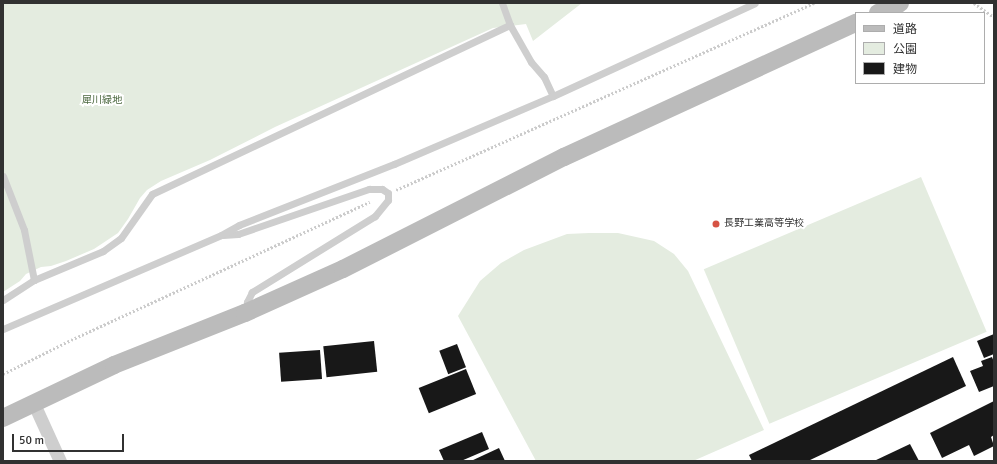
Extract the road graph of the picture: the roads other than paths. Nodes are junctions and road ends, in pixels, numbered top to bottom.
1 (502, 3) edge
2 (755, 3) edge
3 (900, 3) edge
4 (880, 12) edge
5 (855, 23) edge
6 (510, 25) junction
7 (553, 96) junction
8 (3, 176) edge
9 (220, 235) junction
10 (34, 280) junction
11 (3, 300) edge
12 (245, 313) junction
13 (3, 329) edge
14 (34, 404) junction
15 (3, 418) edge
16 (60, 461) edge

1 - 6 lane
2 - 7 lane
3 - 4 street
5 - 12 street
6 - 7 lane
6 - 10 lane
7 - 9 lane
8 - 10 lane
9 - 12 lane
9 - 13 lane
10 - 11 lane
12 - 14 street
14 - 15 street
14 - 16 street

